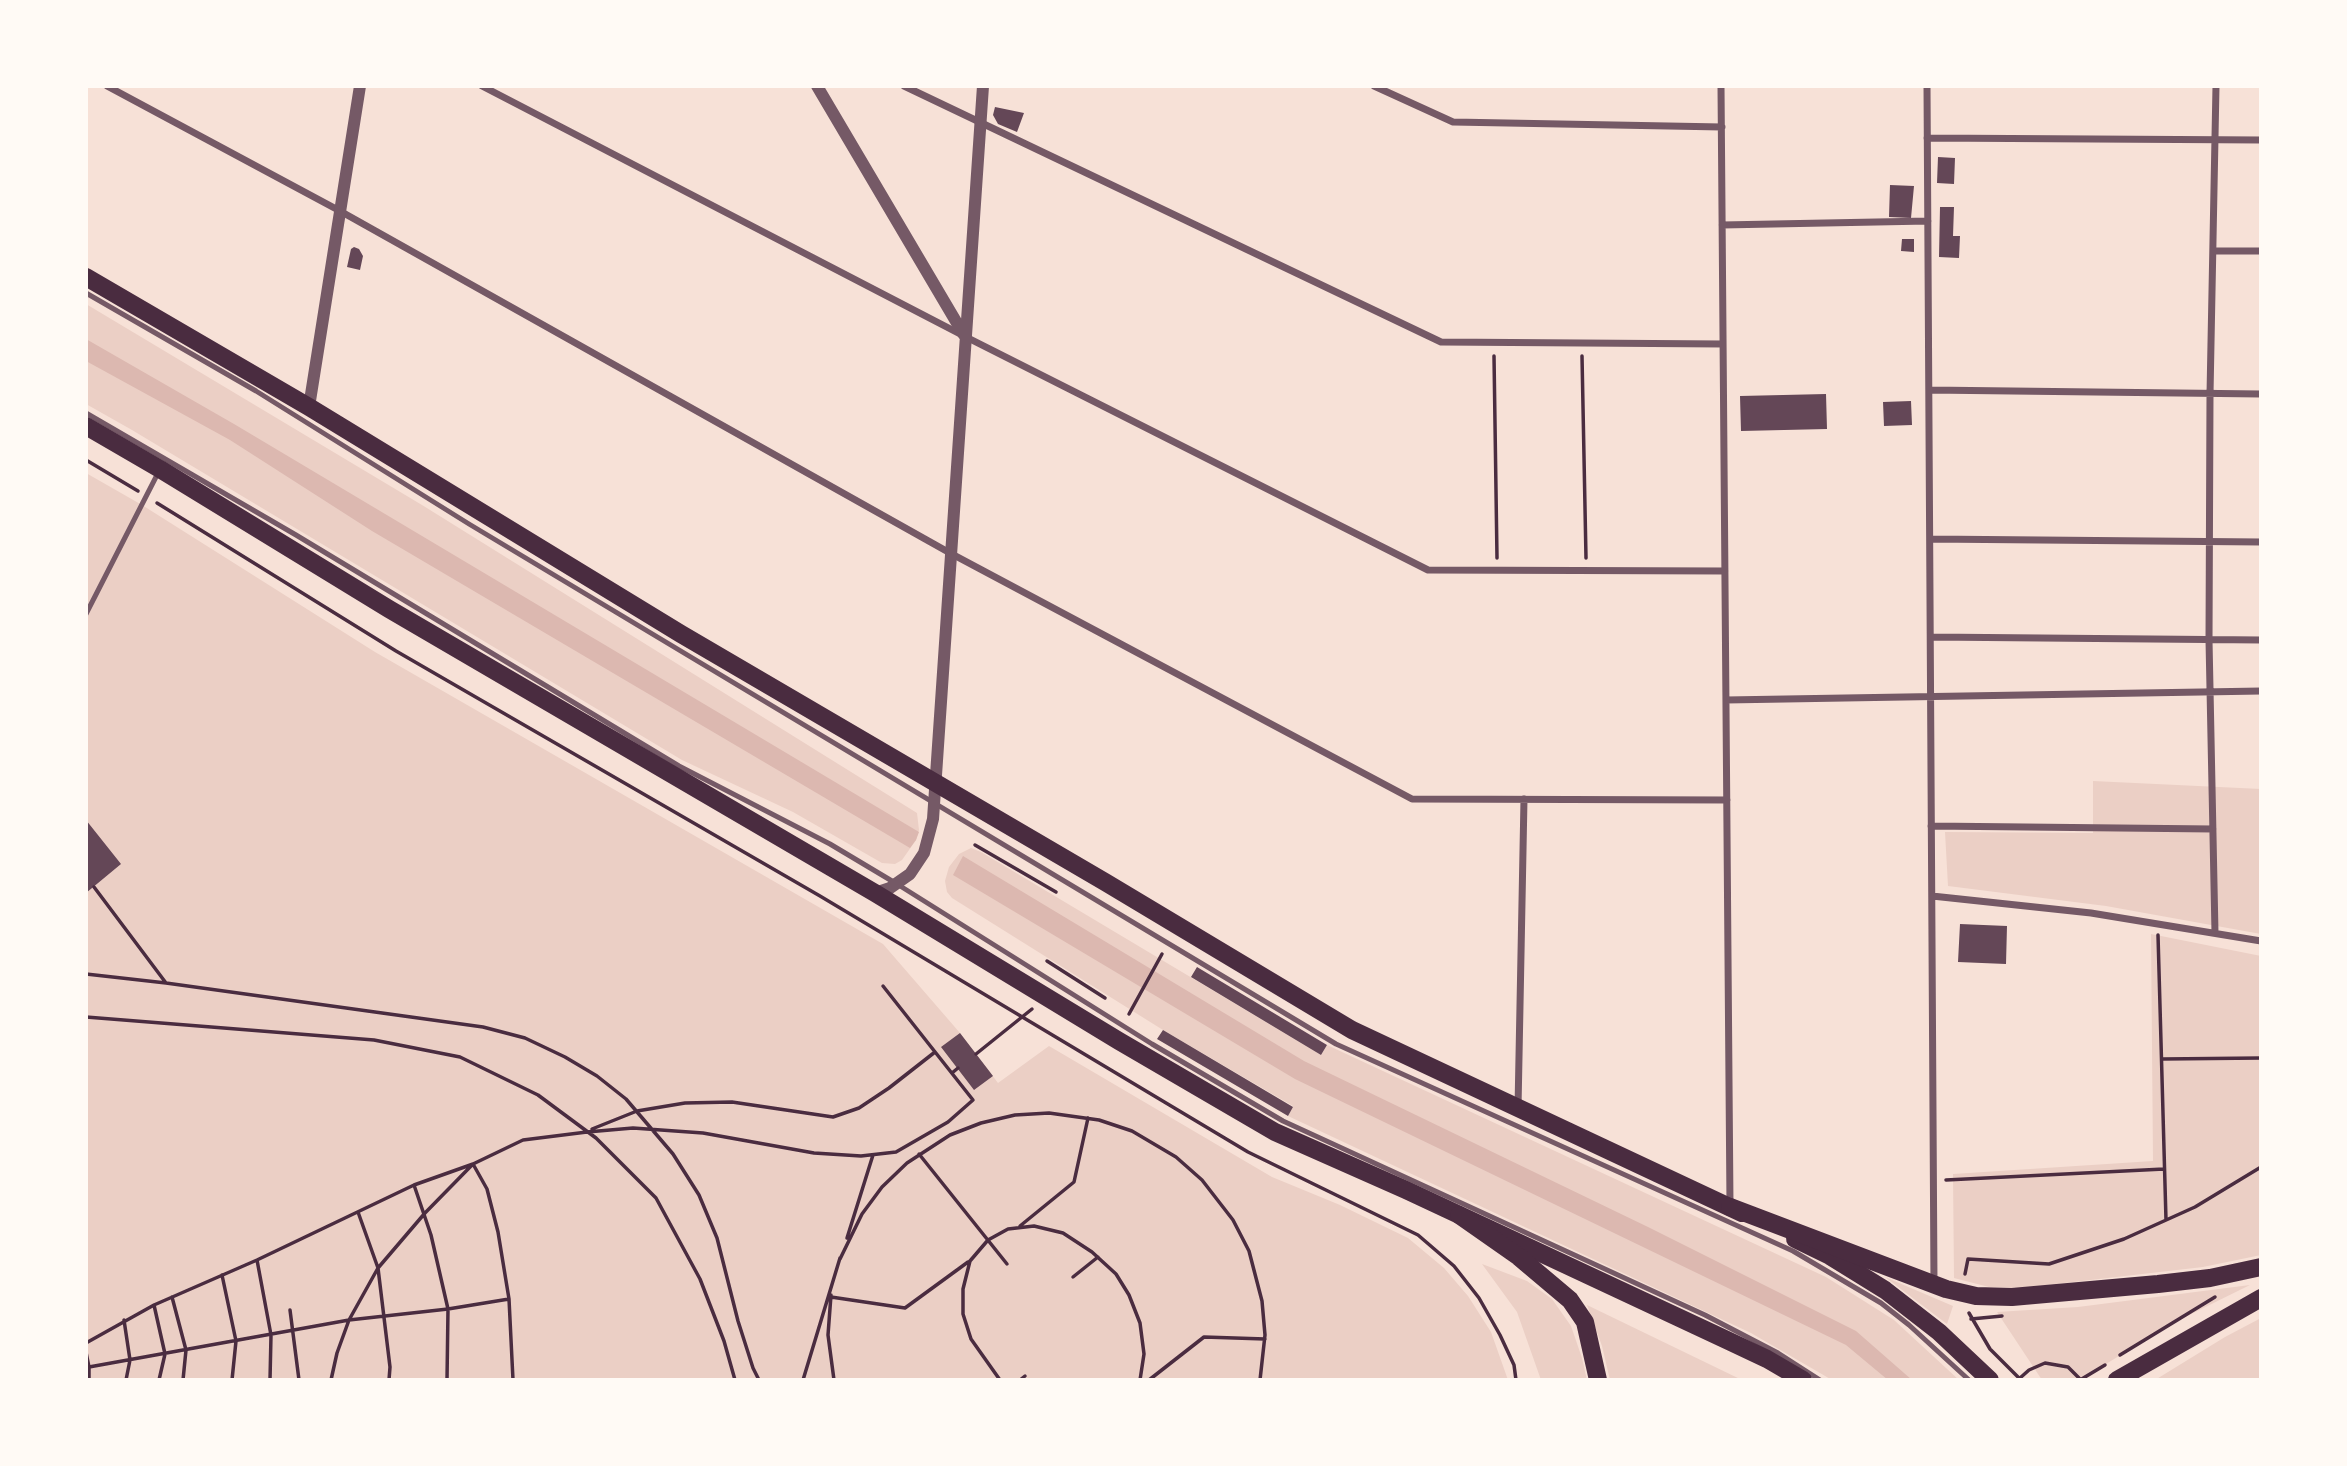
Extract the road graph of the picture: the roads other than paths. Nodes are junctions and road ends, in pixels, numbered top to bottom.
1 (107, 86) edge
2 (360, 86) edge
3 (482, 86) edge
4 (817, 86) edge
5 (904, 86) edge
6 (983, 86) edge
7 (1374, 86) edge
8 (1721, 86) edge
9 (1927, 86) edge
10 (2216, 86) edge
11 (980, 123) junction
12 (1721, 127) junction
13 (1927, 138) junction
14 (2215, 140) junction
15 (2261, 140) edge
16 (340, 211) junction
17 (1928, 221) junction
18 (1723, 225) junction
19 (2213, 251) junction
20 (2261, 251) edge
21 (86, 277) edge
22 (86, 293) edge
23 (964, 336) junction
24 (1723, 344) junction
25 (1929, 390) junction
26 (2210, 394) junction
27 (2261, 394) edge
28 (309, 407) junction
29 (86, 413) edge
30 (86, 426) edge
31 (160, 469) junction
32 (1930, 538) junction
33 (2209, 542) junction
34 (2261, 542) edge
35 (950, 553) junction
36 (1725, 571) junction
37 (86, 614) edge
38 (1931, 637) junction
39 (2208, 640) junction
40 (2261, 640) edge
41 (2261, 691) edge
42 (2210, 692) junction
43 (1931, 696) junction
44 (1726, 700) junction
45 (935, 783) junction
46 (1524, 799) junction
47 (1727, 800) junction
48 (934, 803) junction
49 (1931, 826) junction
50 (2213, 829) junction
51 (897, 884) junction
52 (876, 893) junction
53 (1932, 896) junction
54 (2215, 933) junction
55 (2261, 942) edge
56 (1518, 1108) junction
57 (1730, 1207) junction
58 (1460, 1215) junction
59 (2261, 1266) edge
60 (1934, 1284) junction
61 (2261, 1298) edge
62 (1598, 1380) edge
63 (1803, 1380) edge
64 (1820, 1380) edge
65 (1969, 1380) edge
66 (1990, 1380) edge
67 (2117, 1380) edge

1 - 16 street
2 - 16 street
3 - 23 street
4 - 23 street
5 - 11 street
6 - 11 street
7 - 12 street
8 - 12 street
9 - 13 street
10 - 14 street
11 - 23 street
11 - 24 street
12 - 18 street
13 - 14 street
13 - 17 street
14 - 15 street
14 - 19 street
16 - 28 street
16 - 35 street
17 - 18 street
17 - 25 street
18 - 24 street
19 - 20 street
19 - 26 street
21 - 28 main road
22 - 48 lane
23 - 35 street
23 - 36 street
24 - 36 street
25 - 26 street
25 - 32 street
26 - 27 street
26 - 33 street
28 - 45 main road
29 - 51 lane
30 - 31 main road
31 - 37 lane
31 - 52 main road
32 - 33 street
32 - 38 street
33 - 34 street
33 - 39 street
35 - 45 street
35 - 46 street
36 - 44 street
38 - 39 street
38 - 43 street
39 - 40 street
39 - 42 street
41 - 42 street
42 - 43 street
42 - 50 street
43 - 44 street
43 - 49 street
44 - 47 street
45 - 48 street
45 - 56 main road
46 - 47 street
46 - 56 street
47 - 57 street
48 - 51 street
48 - 65 lane
49 - 50 street
49 - 53 street
50 - 54 street
51 - 52 street
51 - 64 lane
52 - 58 main road
53 - 54 street
53 - 60 street
54 - 55 street
56 - 57 main road
57 - 60 main road
57 - 66 main road
58 - 62 main road
58 - 63 main road
59 - 60 main road
61 - 67 main road

